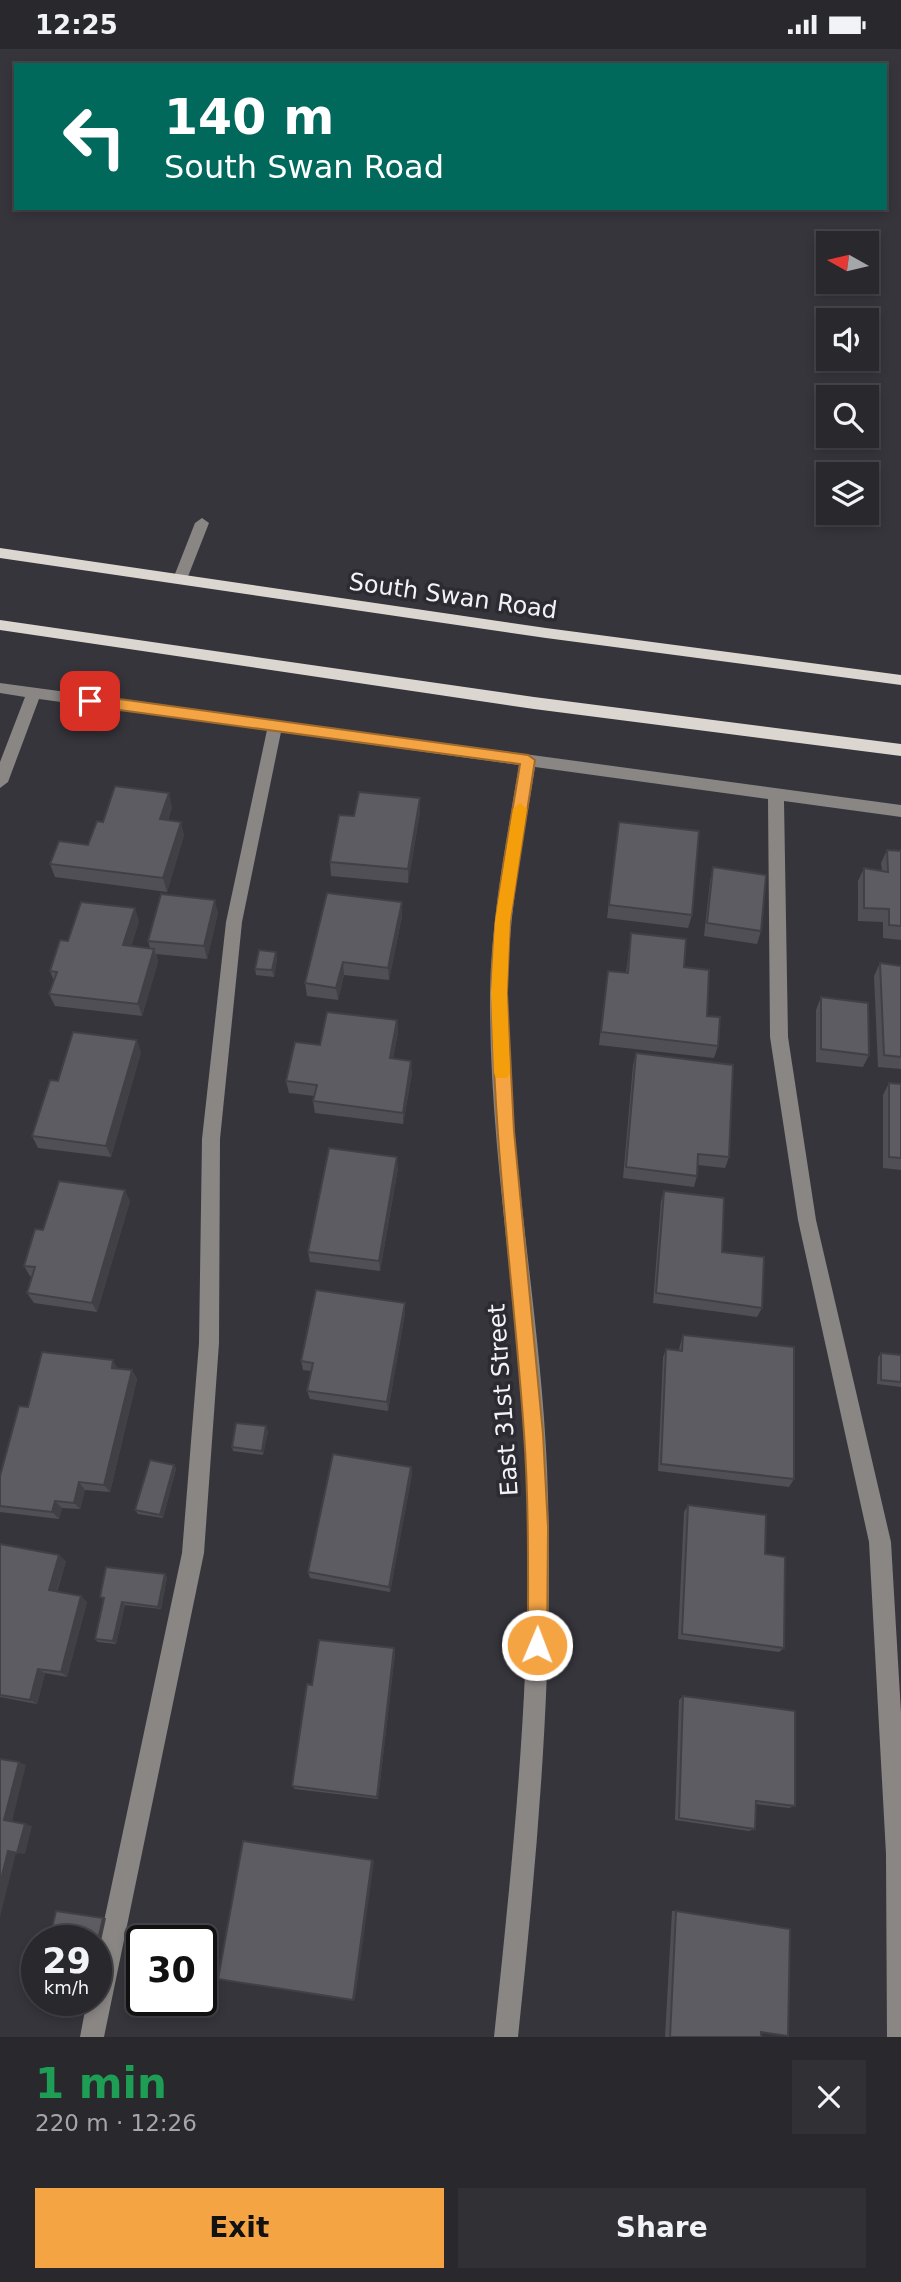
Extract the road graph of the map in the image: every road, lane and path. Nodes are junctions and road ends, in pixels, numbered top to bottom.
1 (202, 523) dead end
2 (0, 553) edge
3 (180, 579) junction
4 (0, 625) edge
5 (901, 680) edge
6 (0, 688) edge
7 (34, 693) junction
8 (275, 726) junction
9 (901, 750) edge
10 (528, 760) junction
11 (0, 782) edge
12 (776, 794) junction
13 (901, 811) edge
14 (92, 2037) edge
15 (506, 2037) edge
16 (899, 2037) edge

1 - 3 street
2 - 3 main road, South Swan Road
3 - 5 main road, South Swan Road
4 - 9 main road
6 - 7 street
7 - 8 street
7 - 11 street
8 - 10 street
8 - 14 street
10 - 12 street
10 - 15 street, East 31st Street
12 - 13 street
12 - 16 street

